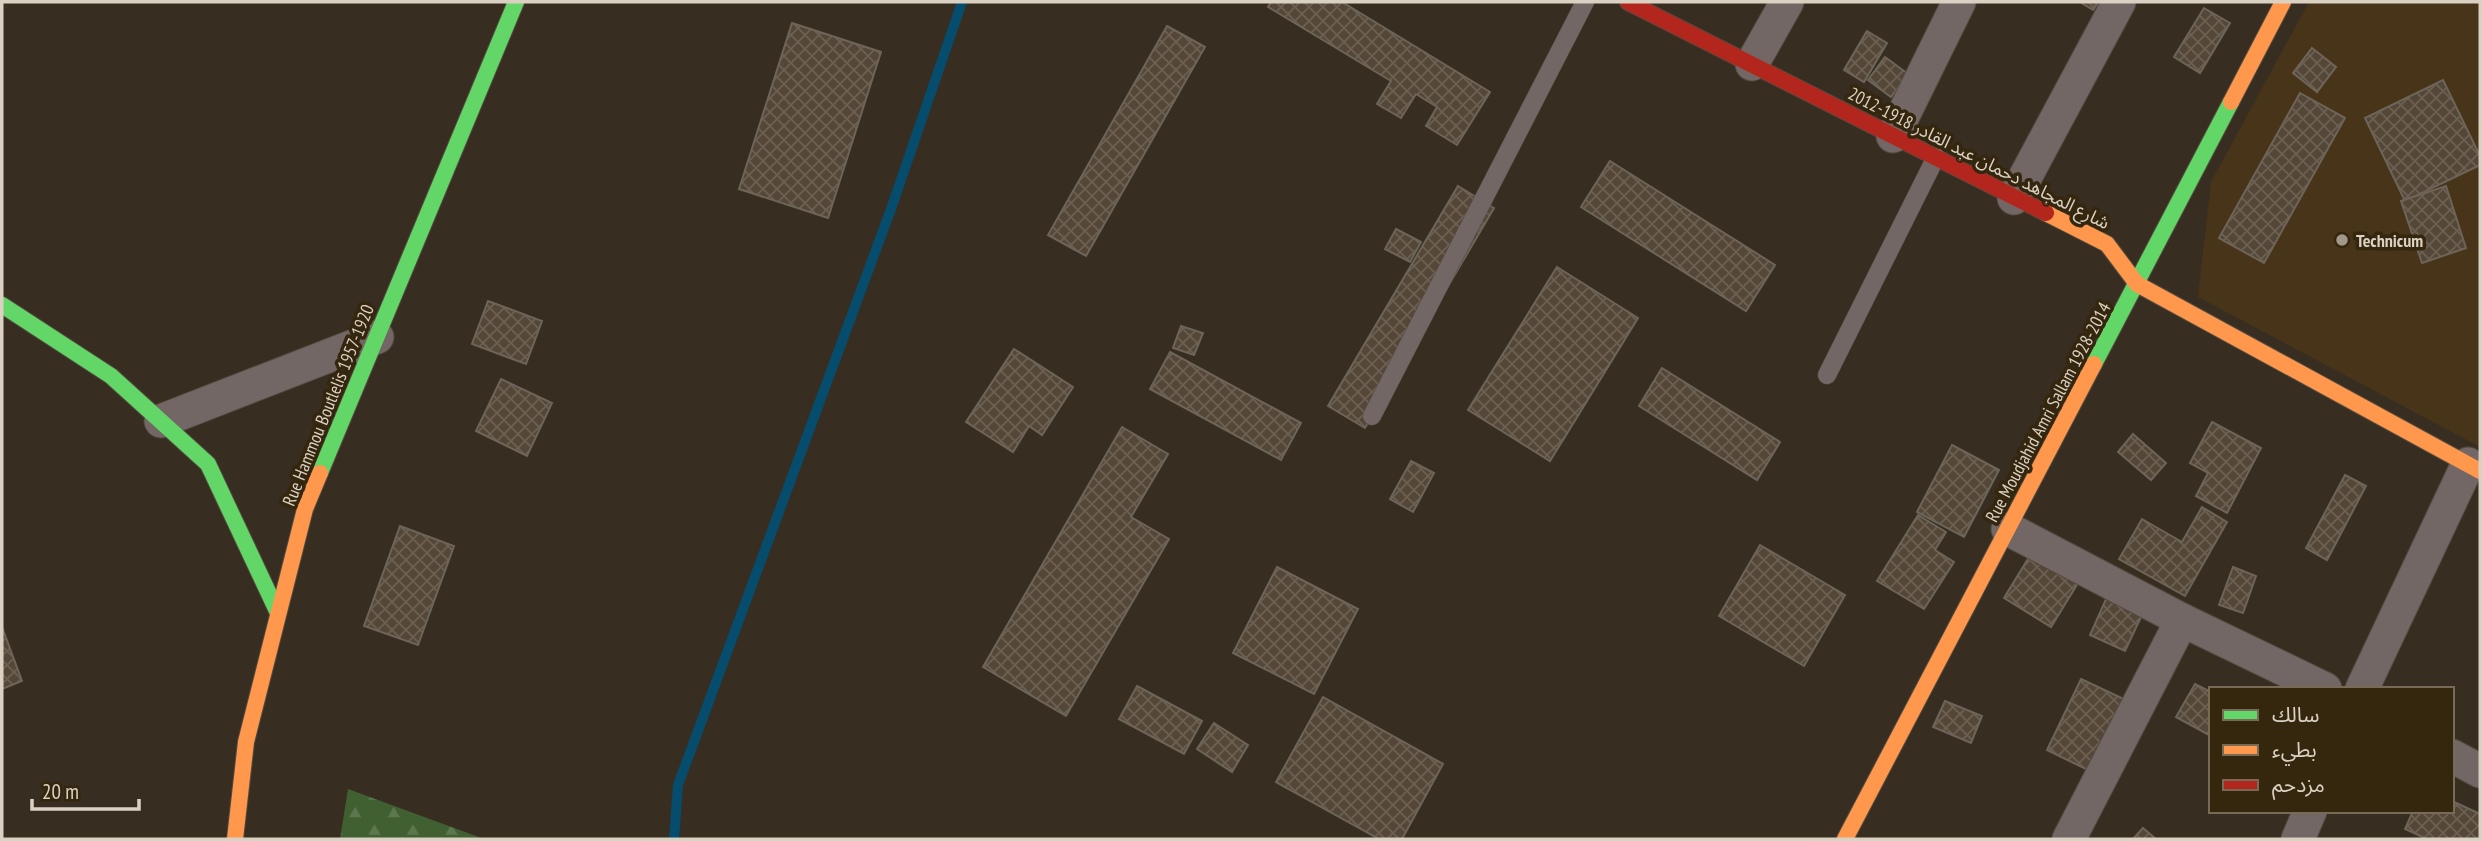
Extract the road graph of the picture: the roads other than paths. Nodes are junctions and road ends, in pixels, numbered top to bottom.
1 (516, 2) edge
2 (1585, 2) edge
3 (1628, 2) edge
4 (1787, 2) edge
5 (1959, 2) edge
6 (2119, 2) edge
7 (2283, 2) edge
8 (1752, 65) junction
9 (1893, 136) junction
10 (1936, 158) junction
11 (2014, 198) junction
12 (2137, 284) junction
13 (2, 305) edge
14 (377, 337) junction
15 (1827, 375) dead end
16 (1372, 416) dead end
17 (161, 421) junction
18 (2474, 468) edge
19 (2008, 529) junction
20 (278, 613) junction
21 (2182, 620) junction
22 (2321, 687) edge
23 (2363, 687) edge
24 (2454, 757) edge
25 (2480, 771) edge
26 (2309, 813) edge
27 (235, 839) edge
28 (1845, 839) edge
29 (2069, 839) edge
30 (2298, 839) edge

1 - 14 street, Rue Hammou Boutlelis 1957-1920
2 - 16 lane
3 - 8 street, شارع المجاهد دحمان عبد القادر 1918-2012
4 - 8 street
5 - 9 street
6 - 11 street
7 - 12 street, Rue Moudjahid Amri Sallam 1928-2014
8 - 9 street, شارع المجاهد دحمان عبد القادر 1918-2012
9 - 10 street, شارع المجاهد دحمان عبد القادر 1918-2012
10 - 11 street, شارع المجاهد دحمان عبد القادر 1918-2012
10 - 15 lane
11 - 12 street, شارع المجاهد دحمان عبد القادر 1918-2012
12 - 18 street, شارع المجاهد دحمان عبد القادر 1918-2012
12 - 19 street, Rue Moudjahid Amri Sallam 1928-2014
13 - 17 street
14 - 17 street
14 - 20 street, Rue Hammou Boutlelis 1957-1920
17 - 20 street
18 - 23 street
19 - 21 street
19 - 28 street, Rue Moudjahid Amri Sallam 1928-2014
20 - 27 street, Rue Hammou Boutlelis 1957-1920
21 - 22 street
21 - 29 street
24 - 25 street
26 - 30 street

